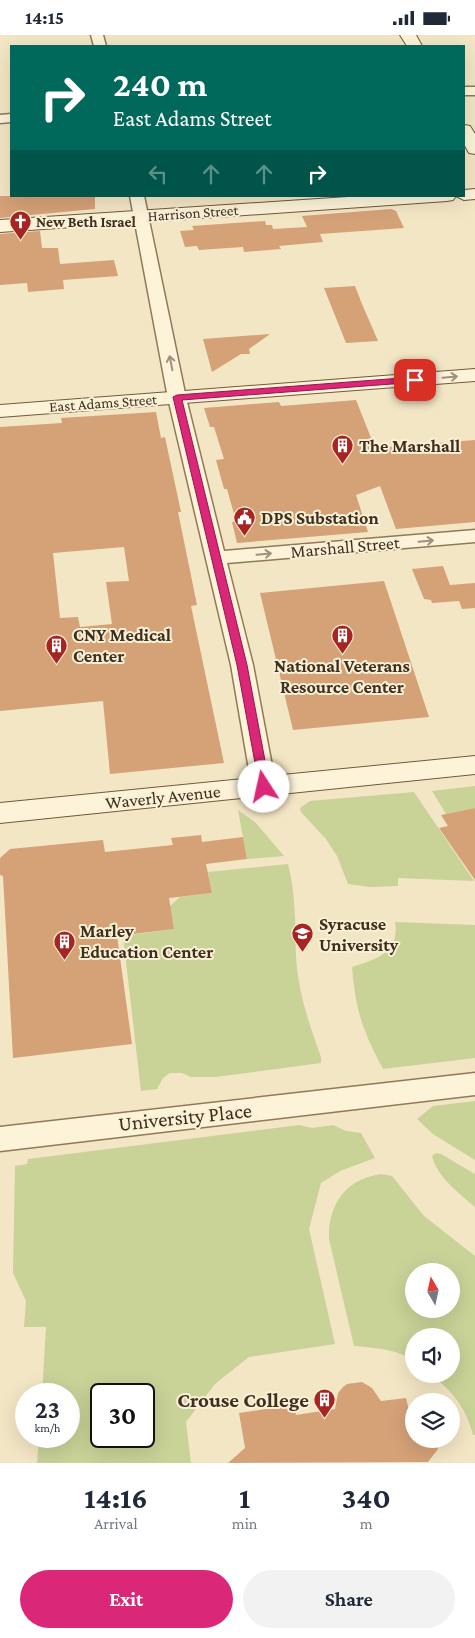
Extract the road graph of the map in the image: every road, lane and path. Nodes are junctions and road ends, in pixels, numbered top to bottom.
1 (465, 132) edge
2 (475, 149) edge
3 (137, 197) edge
4 (432, 197) edge
5 (142, 217) junction
6 (0, 226) edge
7 (475, 375) edge
8 (177, 397) junction
9 (0, 411) edge
10 (475, 537) edge
11 (215, 558) junction
12 (475, 765) edge
13 (264, 787) junction
14 (0, 813) edge
15 (475, 1084) edge
16 (0, 1139) edge

1 - 2 street
3 - 5 street
4 - 5 street, Harrison Street
5 - 6 street, Harrison Street
8 -> 5 street
8 -> 7 street, East Adams Street
8 - 9 street, East Adams Street
8 - 11 street
11 -> 10 street, Marshall Street
11 - 13 street
12 - 13 street, Waverly Avenue
13 - 14 street, Waverly Avenue
15 - 16 street, University Place

